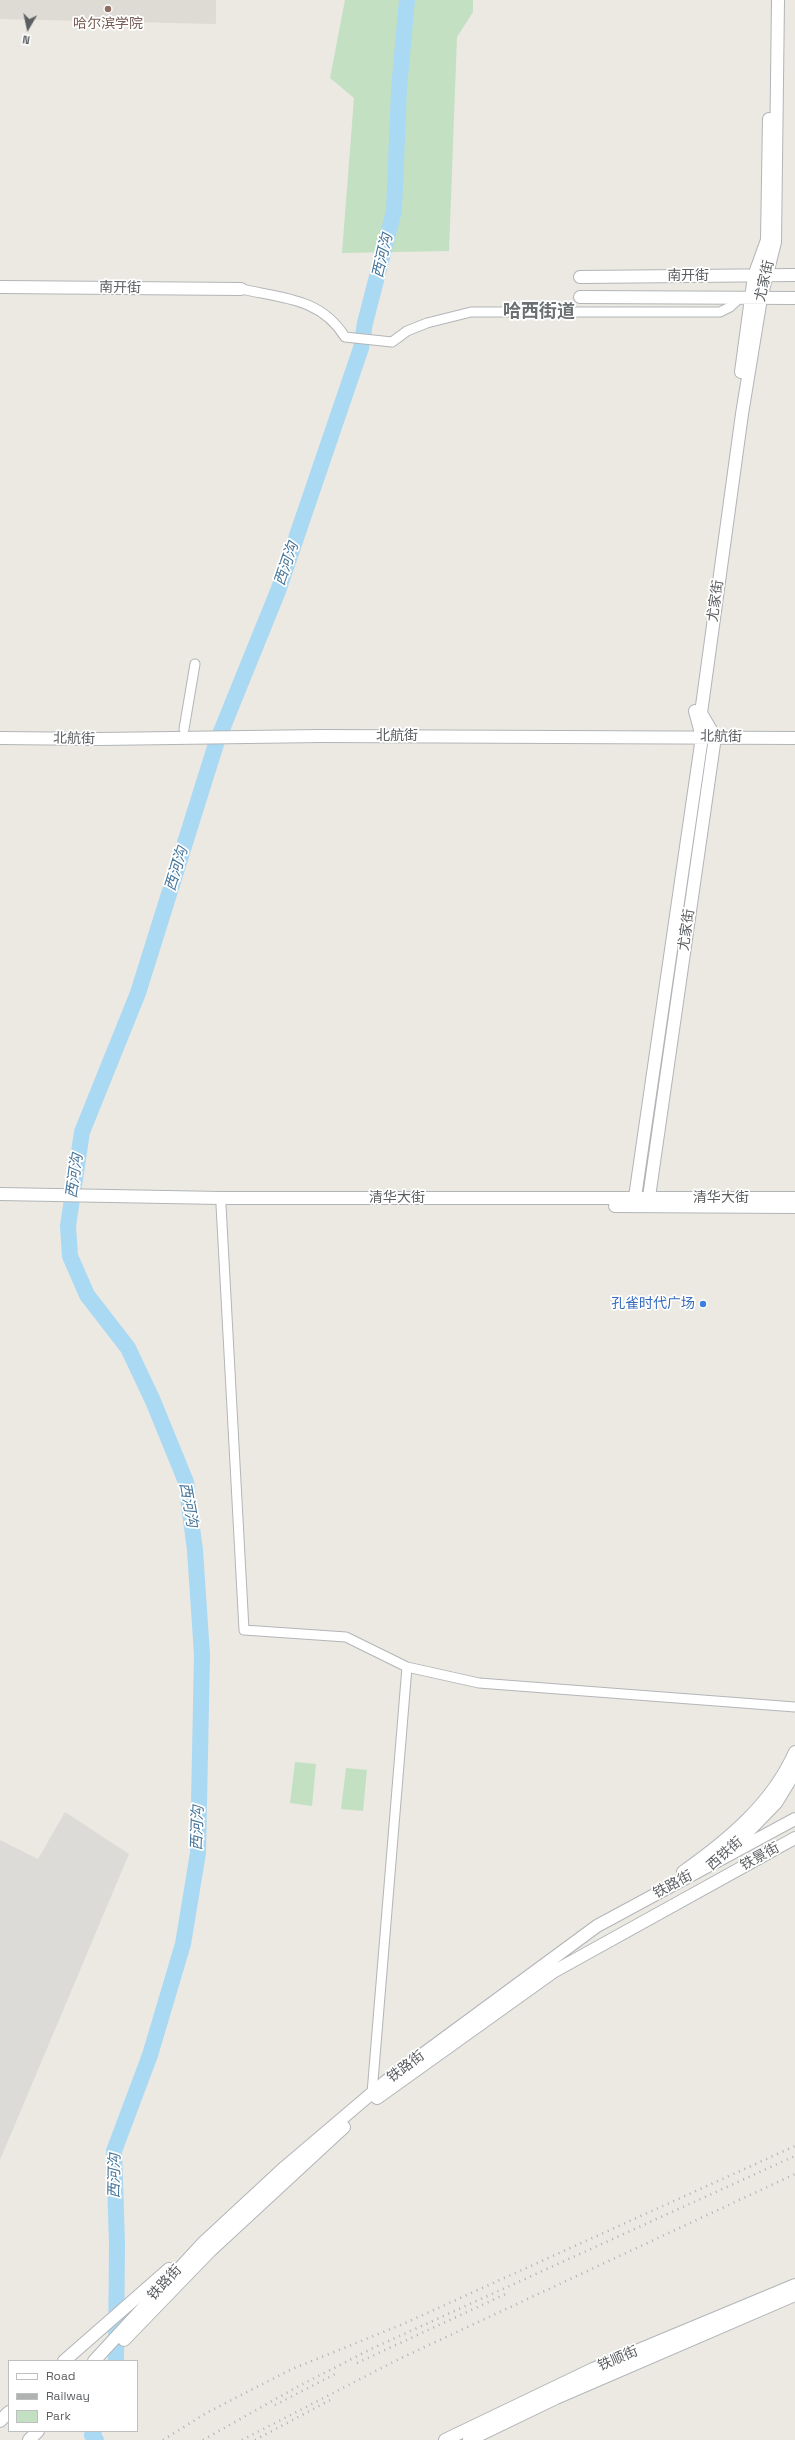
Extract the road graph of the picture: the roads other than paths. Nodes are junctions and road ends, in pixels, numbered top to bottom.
1 (770, 0) edge
2 (778, 0) edge
3 (760, 275) junction
4 (795, 275) edge
5 (580, 277) dead end
6 (0, 287) edge
7 (241, 289) joint
8 (580, 296) dead end
9 (751, 297) junction
10 (795, 298) edge
11 (195, 664) dead end
12 (184, 729) dead end
13 (702, 737) junction
14 (715, 737) junction
15 (0, 738) edge
16 (795, 738) edge
17 (0, 1194) edge
18 (635, 1197) junction
19 (649, 1197) junction
20 (795, 1198) edge
21 (37, 1199) junction
22 (154, 1201) junction
23 (0, 1202) edge
24 (221, 1205) junction
25 (795, 1207) edge
26 (407, 1667) junction
27 (795, 1708) edge
28 (795, 1752) edge
29 (795, 1772) edge
30 (795, 1819) edge
31 (795, 1838) edge
32 (718, 1861) junction
33 (642, 1902) junction
34 (640, 1923) junction
35 (372, 2093) junction
36 (212, 2234) junction
37 (795, 2285) edge
38 (795, 2296) edge
39 (134, 2323) junction
40 (65, 2360) edge
41 (98, 2360) edge
42 (8, 2413) edge
43 (0, 2421) edge
44 (27, 2432) edge
45 (37, 2432) edge
46 (20, 2440) edge
47 (29, 2440) edge
48 (445, 2440) edge
49 (469, 2440) edge

1 - 3 main road, 尤家街
2 - 3 main road, 尤家街
3 - 4 main road, 南开街
3 - 5 main road, 南开街
3 - 9 main road, 尤家街
6 - 7 main road, 南开街
7 - 9 street
8 - 9 main road, 南开街
9 - 10 main road, 南开街
9 - 13 main road, 尤家街
9 - 14 main road, 尤家街
11 - 12 street
13 - 14 main road, 北航街
13 - 15 main road, 北航街
13 - 18 main road, 尤家街
14 - 16 main road, 北航街
14 - 19 main road, 尤家街
17 - 21 main road, 清华大街
18 - 19 main road, 清华大街
18 - 22 main road, 清华大街
19 - 20 main road, 清华大街
21 - 22 main road, 清华大街
21 - 23 main road, 清华大街
22 - 24 main road, 清华大街
24 - 25 main road, 清华大街
24 - 26 street
26 - 27 street
26 - 35 street
28 - 33 main road, 西铁街
29 - 32 main road, 西铁街
30 - 32 main road, 铁景街
31 - 34 main road, 铁景街
32 - 33 main road, 铁路街
32 - 34 main road, 西铁街
33 - 35 main road, 铁路街
34 - 39 main road, 铁路街
35 - 36 main road, 铁路街
36 - 39 main road, 铁路街
36 - 40 main road
37 - 48 main road, 铁顺街
38 - 49 main road, 铁顺街
39 - 41 main road
42 - 43 main road
44 - 46 main road
45 - 47 main road

